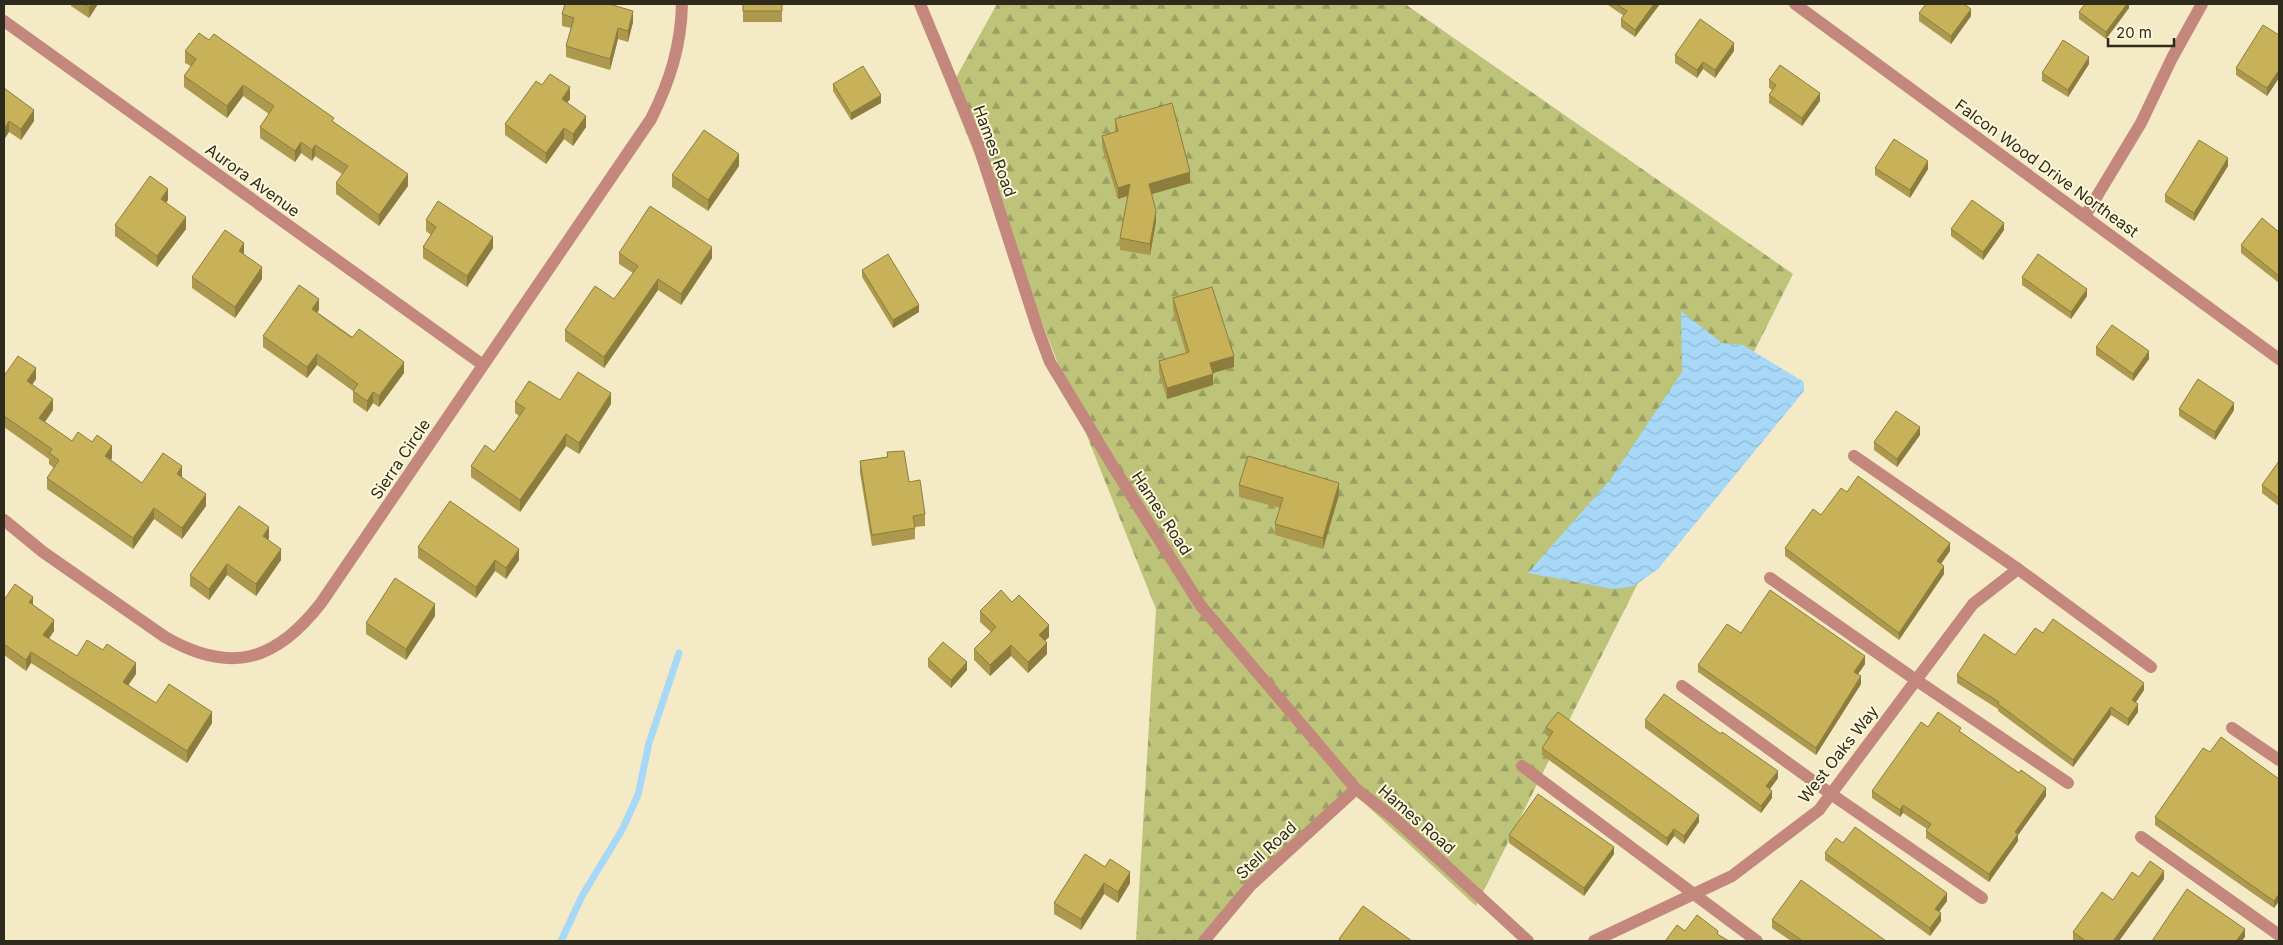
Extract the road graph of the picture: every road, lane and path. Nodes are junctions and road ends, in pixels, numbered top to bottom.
1 (682, 4) edge
2 (920, 4) edge
3 (1796, 4) edge
4 (2202, 4) edge
5 (4, 21) edge
6 (2085, 216) junction
7 (2279, 359) edge
8 (483, 365) junction
9 (1854, 456) dead end
10 (4, 520) edge
11 (2018, 570) junction
12 (1770, 578) dead end
13 (2151, 666) dead end
14 (1916, 680) junction
15 (1682, 686) dead end
16 (2232, 728) dead end
17 (2279, 760) edge
18 (1522, 766) dead end
19 (2068, 783) dead end
20 (1356, 789) junction
21 (1831, 794) junction
22 (2141, 837) dead end
23 (1693, 894) junction
24 (1982, 898) dead end
25 (2279, 935) edge
26 (1204, 941) edge
27 (1528, 941) edge
28 (1594, 941) edge
29 (1758, 941) edge

1 - 8 street, Sierra Circle
2 - 20 street, Hames Road
3 - 6 street, Falcon Wood Drive Northeast
4 - 6 street
5 - 8 street, Aurora Avenue
6 - 7 street, Falcon Wood Drive Northeast
8 - 10 street, Sierra Circle
9 - 11 street
11 - 13 street
11 - 14 street, West Oaks Way
12 - 14 street
14 - 19 street
14 - 21 street, West Oaks Way
15 - 21 street
16 - 17 street
18 - 23 street
20 - 26 street, Stell Road
20 - 27 street, Hames Road
21 - 23 street, West Oaks Way
21 - 24 street
22 - 25 street
23 - 28 street, West Oaks Way
23 - 29 street

